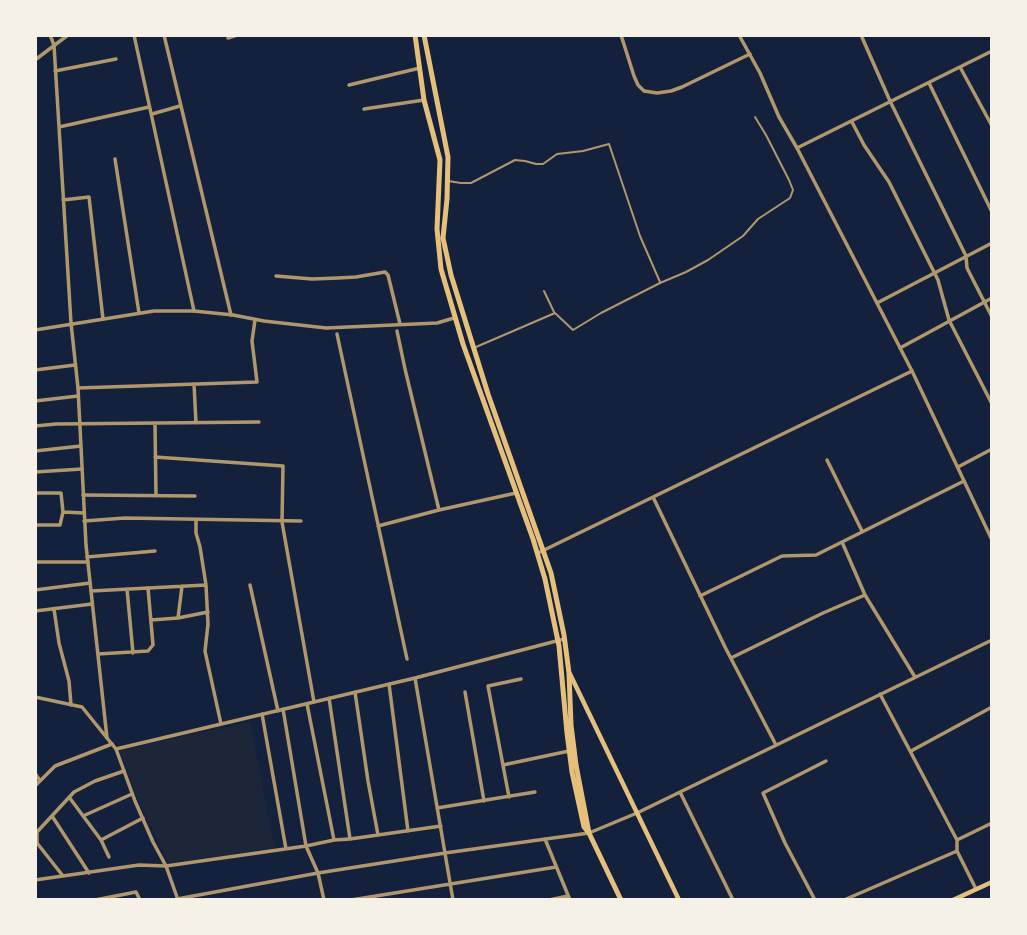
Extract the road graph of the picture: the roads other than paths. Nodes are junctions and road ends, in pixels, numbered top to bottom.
1 (50, 35) edge
2 (68, 35) edge
3 (134, 35) edge
4 (164, 35) edge
5 (228, 35) edge
6 (237, 35) edge
7 (415, 35) edge
8 (424, 35) edge
9 (621, 35) edge
10 (739, 35) edge
11 (861, 35) edge
12 (54, 45) junction
13 (992, 51) edge
14 (750, 54) junction
15 (116, 59) dead end
16 (35, 60) edge
17 (960, 67) junction
18 (420, 68) junction
19 (55, 71) junction
20 (929, 83) junction
21 (349, 85) dead end
22 (424, 100) junction
23 (890, 101) junction
24 (180, 106) junction
25 (150, 107) junction
26 (364, 110) dead end
27 (152, 114) junction
28 (754, 117) dead end
29 (852, 121) junction
30 (992, 126) edge
31 (59, 127) junction
32 (797, 148) junction
33 (115, 159) dead end
34 (448, 181) junction
35 (64, 200) junction
36 (992, 212) edge
37 (992, 243) edge
38 (966, 256) junction
39 (933, 272) junction
40 (276, 276) dead end
41 (660, 283) junction
42 (544, 291) dead end
43 (992, 298) edge
44 (984, 302) junction
45 (877, 303) junction
46 (194, 311) junction
47 (139, 313) junction
48 (555, 313) junction
49 (232, 315) junction
50 (992, 317) edge
51 (454, 318) junction
52 (103, 319) junction
53 (255, 320) junction
54 (950, 320) junction
55 (71, 323) junction
56 (400, 324) junction
57 (35, 330) edge
58 (397, 331) dead end
59 (337, 334) dead end
60 (473, 348) junction
61 (900, 348) junction
62 (75, 365) junction
63 (35, 370) edge
64 (912, 371) junction
65 (194, 384) junction
66 (78, 388) junction
67 (79, 396) junction
68 (35, 401) edge
69 (992, 404) edge
70 (259, 422) dead end
71 (196, 423) junction
72 (155, 424) junction
73 (80, 425) junction
74 (35, 426) edge
75 (81, 446) junction
76 (992, 449) edge
77 (35, 451) edge
78 (155, 457) junction
79 (827, 460) dead end
80 (958, 467) junction
81 (82, 469) junction
82 (35, 472) edge
83 (964, 481) junction
84 (519, 492) junction
85 (35, 493) edge
86 (83, 495) junction
87 (156, 496) junction
88 (195, 496) dead end
89 (653, 497) junction
90 (439, 510) junction
91 (63, 512) junction
92 (84, 513) junction
93 (196, 519) junction
94 (85, 521) junction
95 (300, 521) dead end
96 (282, 522) junction
97 (35, 525) edge
98 (378, 526) junction
99 (862, 531) junction
100 (992, 540) edge
101 (842, 542) junction
102 (155, 551) dead end
103 (541, 552) junction
104 (87, 559) junction
105 (35, 562) edge
106 (90, 583) junction
107 (206, 584) junction
108 (250, 585) dead end
109 (182, 586) junction
110 (148, 588) junction
111 (127, 589) junction
112 (35, 590) edge
113 (91, 591) junction
114 (865, 595) junction
115 (700, 596) junction
116 (92, 604) junction
117 (54, 609) junction
118 (35, 611) edge
119 (208, 612) junction
120 (178, 618) junction
121 (151, 620) junction
122 (561, 640) junction
123 (992, 640) edge
124 (133, 653) junction
125 (98, 654) junction
126 (731, 658) junction
127 (407, 659) dead end
128 (569, 673) junction
129 (915, 677) junction
130 (415, 678) junction
131 (521, 679) dead end
132 (389, 684) junction
133 (355, 692) junction
134 (465, 692) dead end
135 (880, 694) junction
136 (567, 696) junction
137 (35, 697) edge
138 (329, 698) junction
139 (582, 699) junction
140 (314, 702) junction
141 (307, 704) junction
142 (71, 705) junction
143 (992, 706) edge
144 (280, 710) junction
145 (262, 714) junction
146 (222, 724) junction
147 (107, 738) junction
148 (112, 744) junction
149 (776, 745) junction
150 (116, 749) junction
151 (571, 751) junction
152 (910, 751) junction
153 (826, 761) dead end
154 (503, 765) junction
155 (124, 771) junction
156 (35, 773) edge
157 (40, 781) junction
158 (35, 786) edge
159 (535, 792) dead end
160 (680, 792) junction
161 (132, 794) junction
162 (69, 797) junction
163 (509, 797) junction
164 (484, 801) junction
165 (437, 808) junction
166 (636, 813) junction
167 (51, 815) junction
168 (83, 816) junction
169 (143, 818) junction
170 (992, 823) edge
171 (441, 827) junction
172 (408, 831) junction
173 (589, 833) junction
174 (378, 835) junction
175 (350, 839) junction
176 (545, 839) junction
177 (101, 840) junction
178 (334, 840) junction
179 (957, 840) junction
180 (306, 846) junction
181 (286, 849) junction
182 (957, 851) junction
183 (446, 853) junction
184 (109, 857) dead end
185 (166, 866) junction
186 (556, 867) junction
187 (89, 873) junction
188 (318, 873) junction
189 (62, 876) junction
190 (35, 880) edge
191 (992, 882) edge
192 (451, 883) junction
193 (976, 889) junction
194 (569, 898) edge
195 (95, 900) edge
196 (140, 900) edge
197 (177, 900) edge
198 (324, 900) edge
199 (351, 900) edge
200 (453, 900) edge
201 (549, 900) edge
202 (621, 900) edge
203 (679, 900) edge
204 (733, 900) edge
205 (815, 900) edge
206 (844, 900) edge
207 (953, 900) edge

1 - 12 street
2 - 12 street
3 - 25 street
4 - 24 street
5 - 6 street
7 - 18 main road
8 - 34 main road
9 - 14 street
10 - 14 street
11 - 23 street
12 - 16 street
12 - 19 street
13 - 17 street
14 - 32 street
15 - 19 street
17 - 20 street
17 - 30 street
18 - 21 street
18 - 22 main road
19 - 31 street
20 - 23 street
20 - 36 street
22 - 26 street
22 - 51 main road
23 - 29 street
23 - 38 street
24 - 27 street
24 - 49 street
25 - 27 street
25 - 31 street
27 - 46 street
28 - 41 lane
29 - 32 street
29 - 39 street
31 - 35 street
32 - 45 street
33 - 47 street
34 - 41 lane
34 - 60 main road
35 - 52 street
35 - 55 street
37 - 38 street
38 - 39 street
38 - 44 street
39 - 45 street
39 - 54 street
40 - 56 street
41 - 48 lane
42 - 48 lane
43 - 44 street
44 - 50 street
44 - 54 street
45 - 61 street
46 - 47 street
46 - 49 street
47 - 52 street
48 - 60 lane
49 - 53 street
51 - 56 street
51 - 84 main road
52 - 55 street
53 - 56 street
53 - 65 street
54 - 61 street
54 - 69 street
55 - 57 street
55 - 62 street
58 - 90 street
59 - 98 street
60 - 84 main road
61 - 64 street
62 - 63 street
62 - 66 street
64 - 80 street
64 - 89 street
65 - 66 street
65 - 71 street
66 - 67 street
67 - 68 street
67 - 73 street
70 - 71 street
71 - 72 street
72 - 73 street
72 - 78 street
73 - 74 street
73 - 75 street
75 - 77 street
75 - 81 street
76 - 80 street
78 - 87 street
78 - 96 street
79 - 99 street
80 - 83 street
81 - 82 street
81 - 86 street
83 - 99 street
83 - 100 street
84 - 90 street
84 - 103 main road
85 - 91 street
86 - 87 street
86 - 92 street
87 - 88 street
89 - 103 street
89 - 115 street
90 - 98 street
91 - 92 street
91 - 97 street
92 - 94 street
93 - 94 street
93 - 96 street
93 - 107 street
94 - 104 street
95 - 96 street
96 - 140 street
98 - 127 street
99 - 101 street
101 - 114 street
101 - 115 street
102 - 104 street
103 - 122 main road
104 - 105 street
104 - 106 street
106 - 112 street
106 - 113 street
107 - 109 street
107 - 119 street
108 - 144 street
109 - 110 street
109 - 120 street
110 - 111 street
110 - 121 street
111 - 113 street
111 - 124 street
113 - 116 street
114 - 126 street
114 - 129 street
115 - 126 street
116 - 117 street
116 - 125 street
117 - 118 street
117 - 142 street
119 - 120 street
119 - 146 street
120 - 121 street
121 - 124 street
122 - 128 main road
122 - 130 street
122 - 136 main road
123 - 129 street
124 - 125 street
125 - 147 street
126 - 149 street
128 - 136 main road
128 - 139 main road
129 - 135 street
130 - 132 street
130 - 165 street
131 - 154 street
132 - 133 street
132 - 172 street
133 - 138 street
133 - 174 street
134 - 164 street
135 - 149 street
135 - 152 street
136 - 139 main road
136 - 151 main road
137 - 142 street
138 - 140 street
138 - 175 street
139 - 166 main road
140 - 141 street
141 - 144 street
141 - 178 street
142 - 147 street
143 - 152 street
144 - 145 street
144 - 180 street
145 - 146 street
145 - 181 street
146 - 150 street
147 - 148 street
148 - 150 street
148 - 157 street
149 - 160 street
150 - 155 street
151 - 154 street
151 - 173 main road
152 - 179 street
153 - 205 street
154 - 163 street
155 - 161 street
155 - 162 street
156 - 157 street
157 - 158 street
159 - 163 street
160 - 166 street
160 - 204 street
161 - 168 street
161 - 169 street
162 - 167 street
162 - 168 street
163 - 164 street
164 - 165 street
165 - 171 street
166 - 173 street
166 - 203 main road
167 - 187 street
167 - 189 street
168 - 177 street
169 - 177 street
169 - 185 street
170 - 179 street
171 - 172 street
171 - 183 street
172 - 174 street
173 - 176 street
173 - 202 main road
174 - 175 street
175 - 178 street
176 - 183 street
176 - 186 street
177 - 184 street
178 - 180 street
179 - 182 street
180 - 181 street
180 - 188 street
181 - 185 street
182 - 193 street
182 - 206 street
183 - 188 street
183 - 192 street
185 - 187 street
185 - 197 street
186 - 192 street
186 - 194 street
187 - 189 street
188 - 197 street
188 - 198 street
189 - 190 street
191 - 193 main road
192 - 199 street
192 - 200 street
193 - 207 main road
194 - 201 street
195 - 196 street

